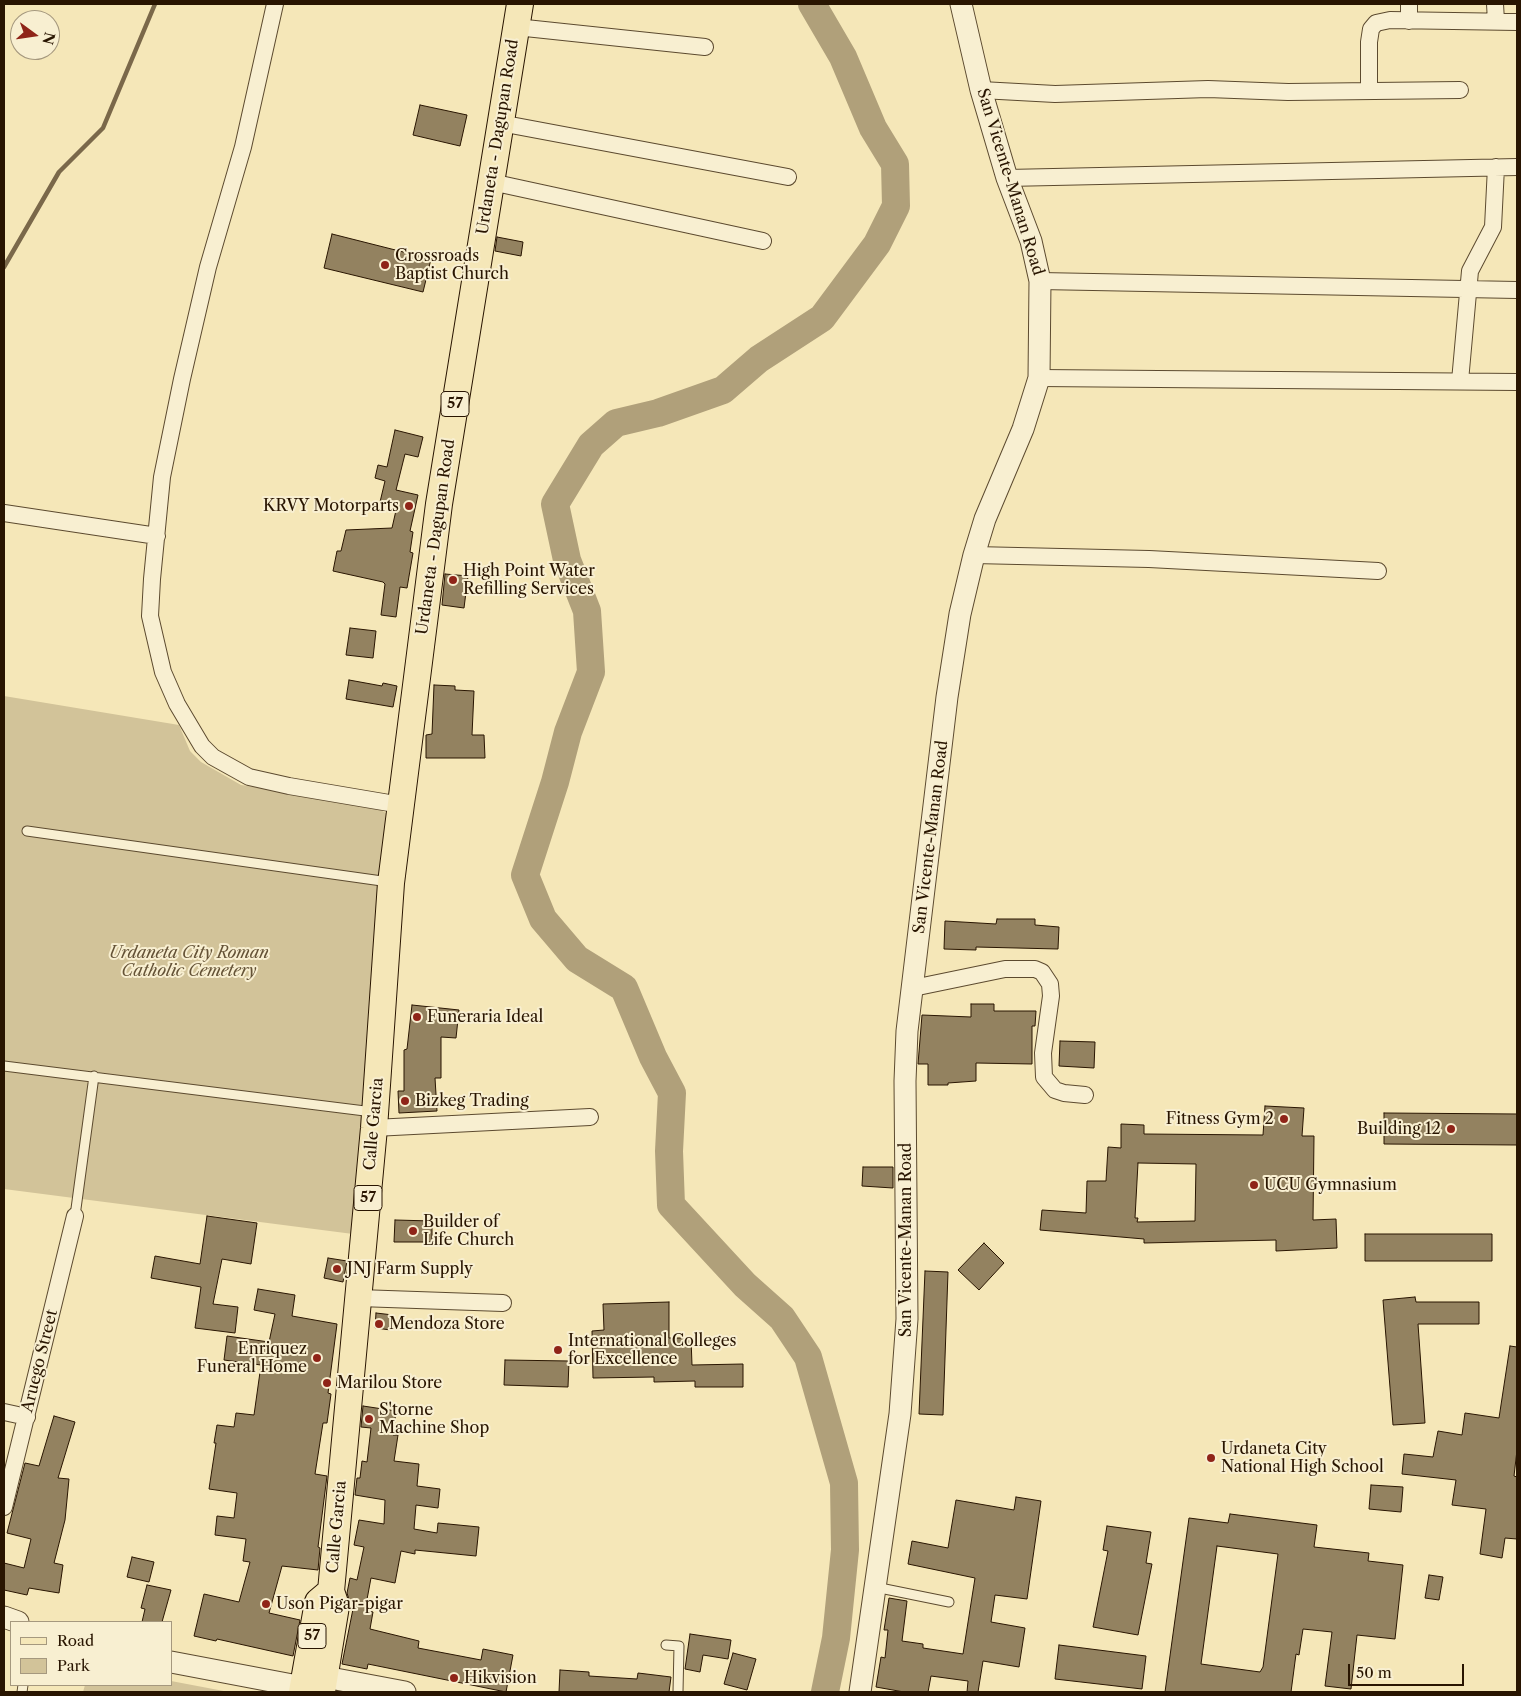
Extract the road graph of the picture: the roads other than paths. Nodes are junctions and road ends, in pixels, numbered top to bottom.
1 (275, 4) edge
2 (961, 4) edge
3 (1409, 4) edge
4 (1495, 4) edge
5 (518, 15) edge
6 (1409, 21) junction
7 (1496, 21) junction
8 (1517, 22) edge
9 (705, 47) dead end
10 (982, 90) junction
11 (1460, 90) dead end
12 (1369, 91) junction
13 (500, 122) junction
14 (1496, 167) junction
15 (1517, 167) edge
16 (788, 177) dead end
17 (1007, 178) junction
18 (491, 182) junction
19 (762, 241) dead end
20 (1040, 281) junction
21 (1468, 289) junction
22 (1517, 290) edge
23 (1039, 378) junction
24 (1460, 381) junction
25 (1517, 382) edge
26 (4, 513) edge
27 (157, 536) junction
28 (974, 555) junction
29 (1378, 571) dead end
30 (401, 805) junction
31 (27, 831) dead end
32 (392, 883) junction
33 (913, 988) junction
34 (4, 1066) edge
35 (94, 1076) junction
36 (1085, 1095) dead end
37 (590, 1117) dead end
38 (375, 1120) junction
39 (75, 1216) joint
40 (358, 1298) junction
41 (503, 1303) dead end
42 (4, 1412) edge
43 (27, 1417) junction
44 (4, 1507) edge
45 (874, 1587) junction
46 (949, 1602) dead end
47 (666, 1645) dead end
48 (172, 1662) edge
49 (313, 1687) edge
50 (405, 1692) edge
51 (678, 1692) edge
52 (860, 1692) edge

1 - 27 street
2 - 10 street, San Vicente-Manan Road
3 - 6 street
4 - 7 street
5 - 9 street
5 - 13 main road, Urdaneta - Dagupan Road / 57
6 - 7 street
6 - 12 street
7 - 8 street
10 - 12 street
10 - 17 street, San Vicente-Manan Road
11 - 12 street
13 - 16 street
13 - 18 main road, Urdaneta - Dagupan Road / 57
14 - 15 street
14 - 17 street
14 - 21 street
17 - 20 street, San Vicente-Manan Road
18 - 19 street
18 - 30 main road, Urdaneta - Dagupan Road / 57
20 - 21 street
20 - 23 street, San Vicente-Manan Road
21 - 22 street
21 - 24 street
23 - 24 street
23 - 28 street, San Vicente-Manan Road
24 - 25 street
26 - 27 street
27 - 30 street
28 - 29 street
28 - 33 street, San Vicente-Manan Road
30 - 32 main road, Calle Garcia / 57
31 - 32 lane
32 - 38 main road, Calle Garcia / 57
33 - 36 street
33 - 45 street, San Vicente-Manan Road
34 - 35 lane
35 - 38 lane
35 - 39 lane
37 - 38 street
38 - 40 main road, Calle Garcia / 57
39 - 43 street, Aruego Street
40 - 41 street
40 - 49 main road, Calle Garcia / 57
42 - 43 street
43 - 44 street, Aruego Street
45 - 46 lane
45 - 52 street, San Vicente-Manan Road
47 - 51 lane
48 - 49 street
49 - 50 street

